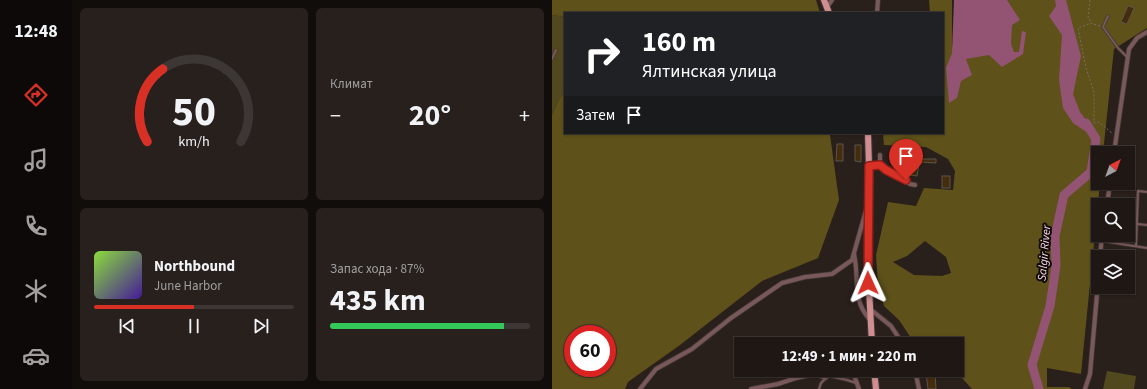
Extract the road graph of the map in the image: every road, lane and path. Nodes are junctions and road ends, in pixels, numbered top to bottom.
1 (824, 0) edge
2 (832, 0) edge
3 (878, 0) edge
4 (1090, 0) edge
5 (828, 10) edge
6 (877, 12) edge
7 (1108, 16) dead end
8 (1091, 23) junction
9 (1104, 27) junction
10 (1147, 32) edge
11 (556, 50) dead end
12 (552, 58) edge
13 (1127, 58) junction
14 (868, 134) edge
15 (1116, 136) junction
16 (1115, 146) edge
17 (880, 155) dead end
18 (880, 165) junction
19 (869, 166) junction
20 (915, 185) dead end
21 (1147, 192) edge
22 (869, 201) junction
23 (1137, 224) junction
24 (1147, 225) edge
25 (1113, 242) edge
26 (1136, 246) junction
27 (1147, 248) edge
28 (854, 254) junction
29 (1097, 294) edge
30 (870, 309) junction
31 (870, 320) junction
32 (871, 337) edge
33 (898, 337) edge
34 (801, 377) edge
35 (827, 377) edge
36 (833, 377) edge
37 (854, 377) edge
38 (875, 377) edge
39 (916, 377) edge
40 (857, 384) junction
41 (640, 389) edge
42 (750, 389) edge
43 (819, 389) edge
44 (859, 389) edge
45 (876, 389) edge
46 (919, 389) edge
47 (1085, 389) edge

1 - 5 main road
2 - 5 street
3 - 6 street
4 - 8 path
7 - 9 lane
8 - 9 path
8 - 15 path
9 - 13 lane
10 - 13 street
11 - 12 lane
13 - 15 street
14 - 19 main road
15 - 16 street
17 - 18 street
18 - 19 street
18 - 20 street
19 - 22 main road
21 - 23 lane
22 - 28 street
22 - 30 main road
23 - 24 lane
23 - 26 lane
25 - 26 lane
26 - 27 lane
28 - 31 street
28 - 41 street
29 - 47 street
30 - 31 main road
30 - 33 street
31 - 32 main road
34 - 42 street
35 - 43 lane
36 - 40 lane
37 - 40 street
38 - 45 main road
39 - 46 street
40 - 44 street

